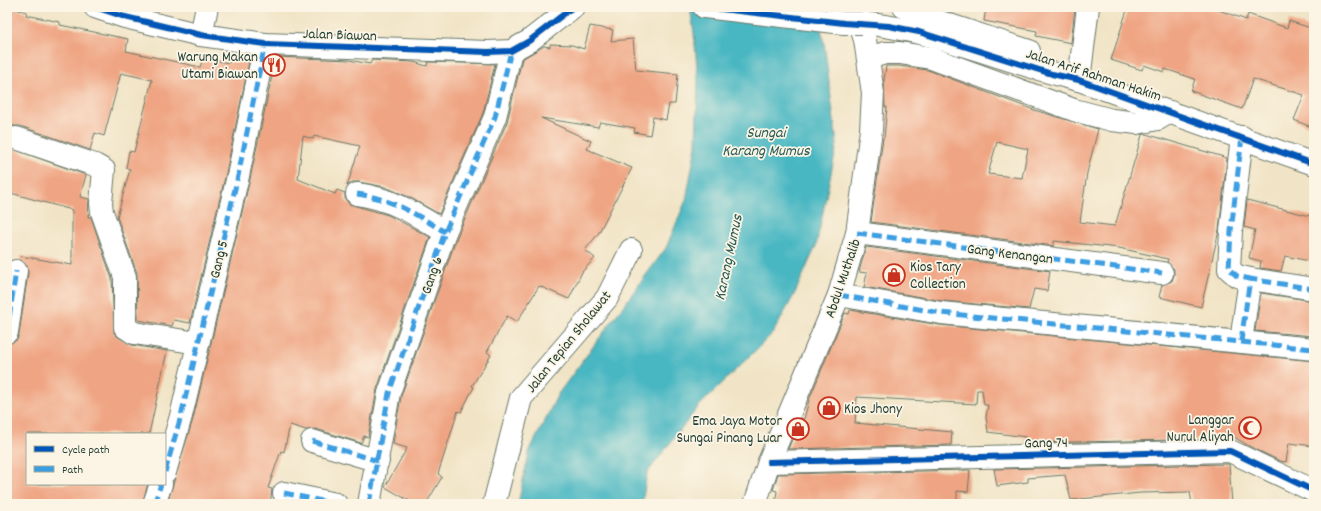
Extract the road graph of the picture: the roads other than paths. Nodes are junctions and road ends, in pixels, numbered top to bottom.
1 (96, 7) edge
2 (207, 7) edge
3 (573, 7) edge
4 (704, 7) edge
5 (904, 7) edge
6 (1088, 7) edge
7 (859, 30) edge
8 (201, 35) junction
9 (265, 44) junction
10 (511, 51) junction
11 (1076, 79) junction
12 (1170, 112) junction
13 (16, 138) dead end
14 (1242, 138) junction
15 (1314, 164) edge
16 (357, 194) dead end
17 (446, 232) junction
18 (857, 233) junction
19 (631, 250) dead end
20 (16, 271) dead end
21 (1162, 273) dead end
22 (1250, 280) junction
23 (1314, 289) edge
24 (839, 294) junction
25 (7, 332) edge
26 (1241, 341) junction
27 (198, 343) junction
28 (1314, 349) edge
29 (312, 442) dead end
30 (378, 461) junction
31 (769, 462) junction
32 (166, 469) edge
33 (160, 485) edge
34 (1314, 491) edge
35 (284, 493) dead end
36 (154, 504) edge
37 (336, 504) edge
38 (369, 504) edge
39 (494, 504) edge
40 (755, 504) edge

1 - 8 street, Jalan Biawan
2 - 8 street
3 - 10 street, Jalan Biawan
4 - 7 street, Jalan Arif Rahman Hakim
5 - 11 street
6 - 11 street
7 - 11 street, Jalan Arif Rahman Hakim
7 - 12 street
7 - 18 street, Abdul Muthalib
8 - 9 street, Jalan Biawan
9 - 10 street, Jalan Biawan
9 - 27 street, Gang 5
10 - 17 street, Gang 6
11 - 12 street, Jalan Arif Rahman Hakim
12 - 14 street, Jalan Arif Rahman Hakim
13 - 27 street
14 - 15 street, Jalan Arif Rahman Hakim
14 - 22 street
16 - 17 street
17 - 30 street, Gang 6
18 - 21 street, Gang Kenangan
18 - 24 street, Abdul Muthalib
19 - 39 street, Jalan Tepian Sholawat
20 - 25 street
22 - 23 street
22 - 26 street
24 - 26 street
24 - 31 street, Abdul Muthalib
26 - 28 street
27 - 32 street, Gang 5
29 - 30 street
30 - 38 street, Gang 6
31 - 34 street, Gang 74
31 - 40 street, Abdul Muthalib
33 - 36 street
35 - 37 street

